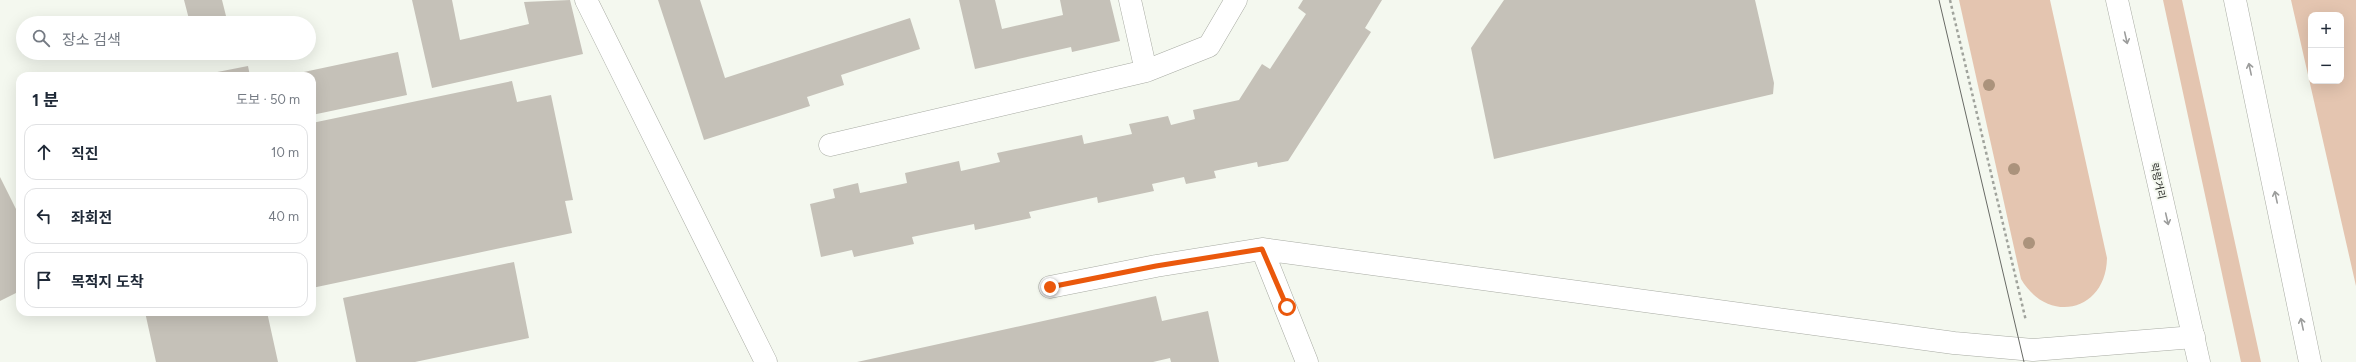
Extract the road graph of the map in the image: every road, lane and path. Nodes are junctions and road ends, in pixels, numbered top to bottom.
1 (586, 0) edge
2 (1130, 0) edge
3 (1236, 0) edge
4 (1950, 0) edge
5 (2118, 0) edge
6 (2235, 0) edge
7 (1146, 71) junction
8 (830, 145) dead end
9 (1262, 249) junction
10 (1050, 287) dead end
11 (2194, 337) junction
12 (2033, 350) junction
13 (766, 362) edge
14 (1307, 362) edge
15 (2199, 362) edge
16 (2310, 362) edge

1 - 13 street
2 - 7 street
3 - 7 street
4 - 12 path
5 -> 11 street, 락랑거리
16 -> 6 street
7 - 8 street
9 - 10 street
9 - 12 street
9 - 14 street
11 - 12 street
11 - 15 street, 락랑거리

